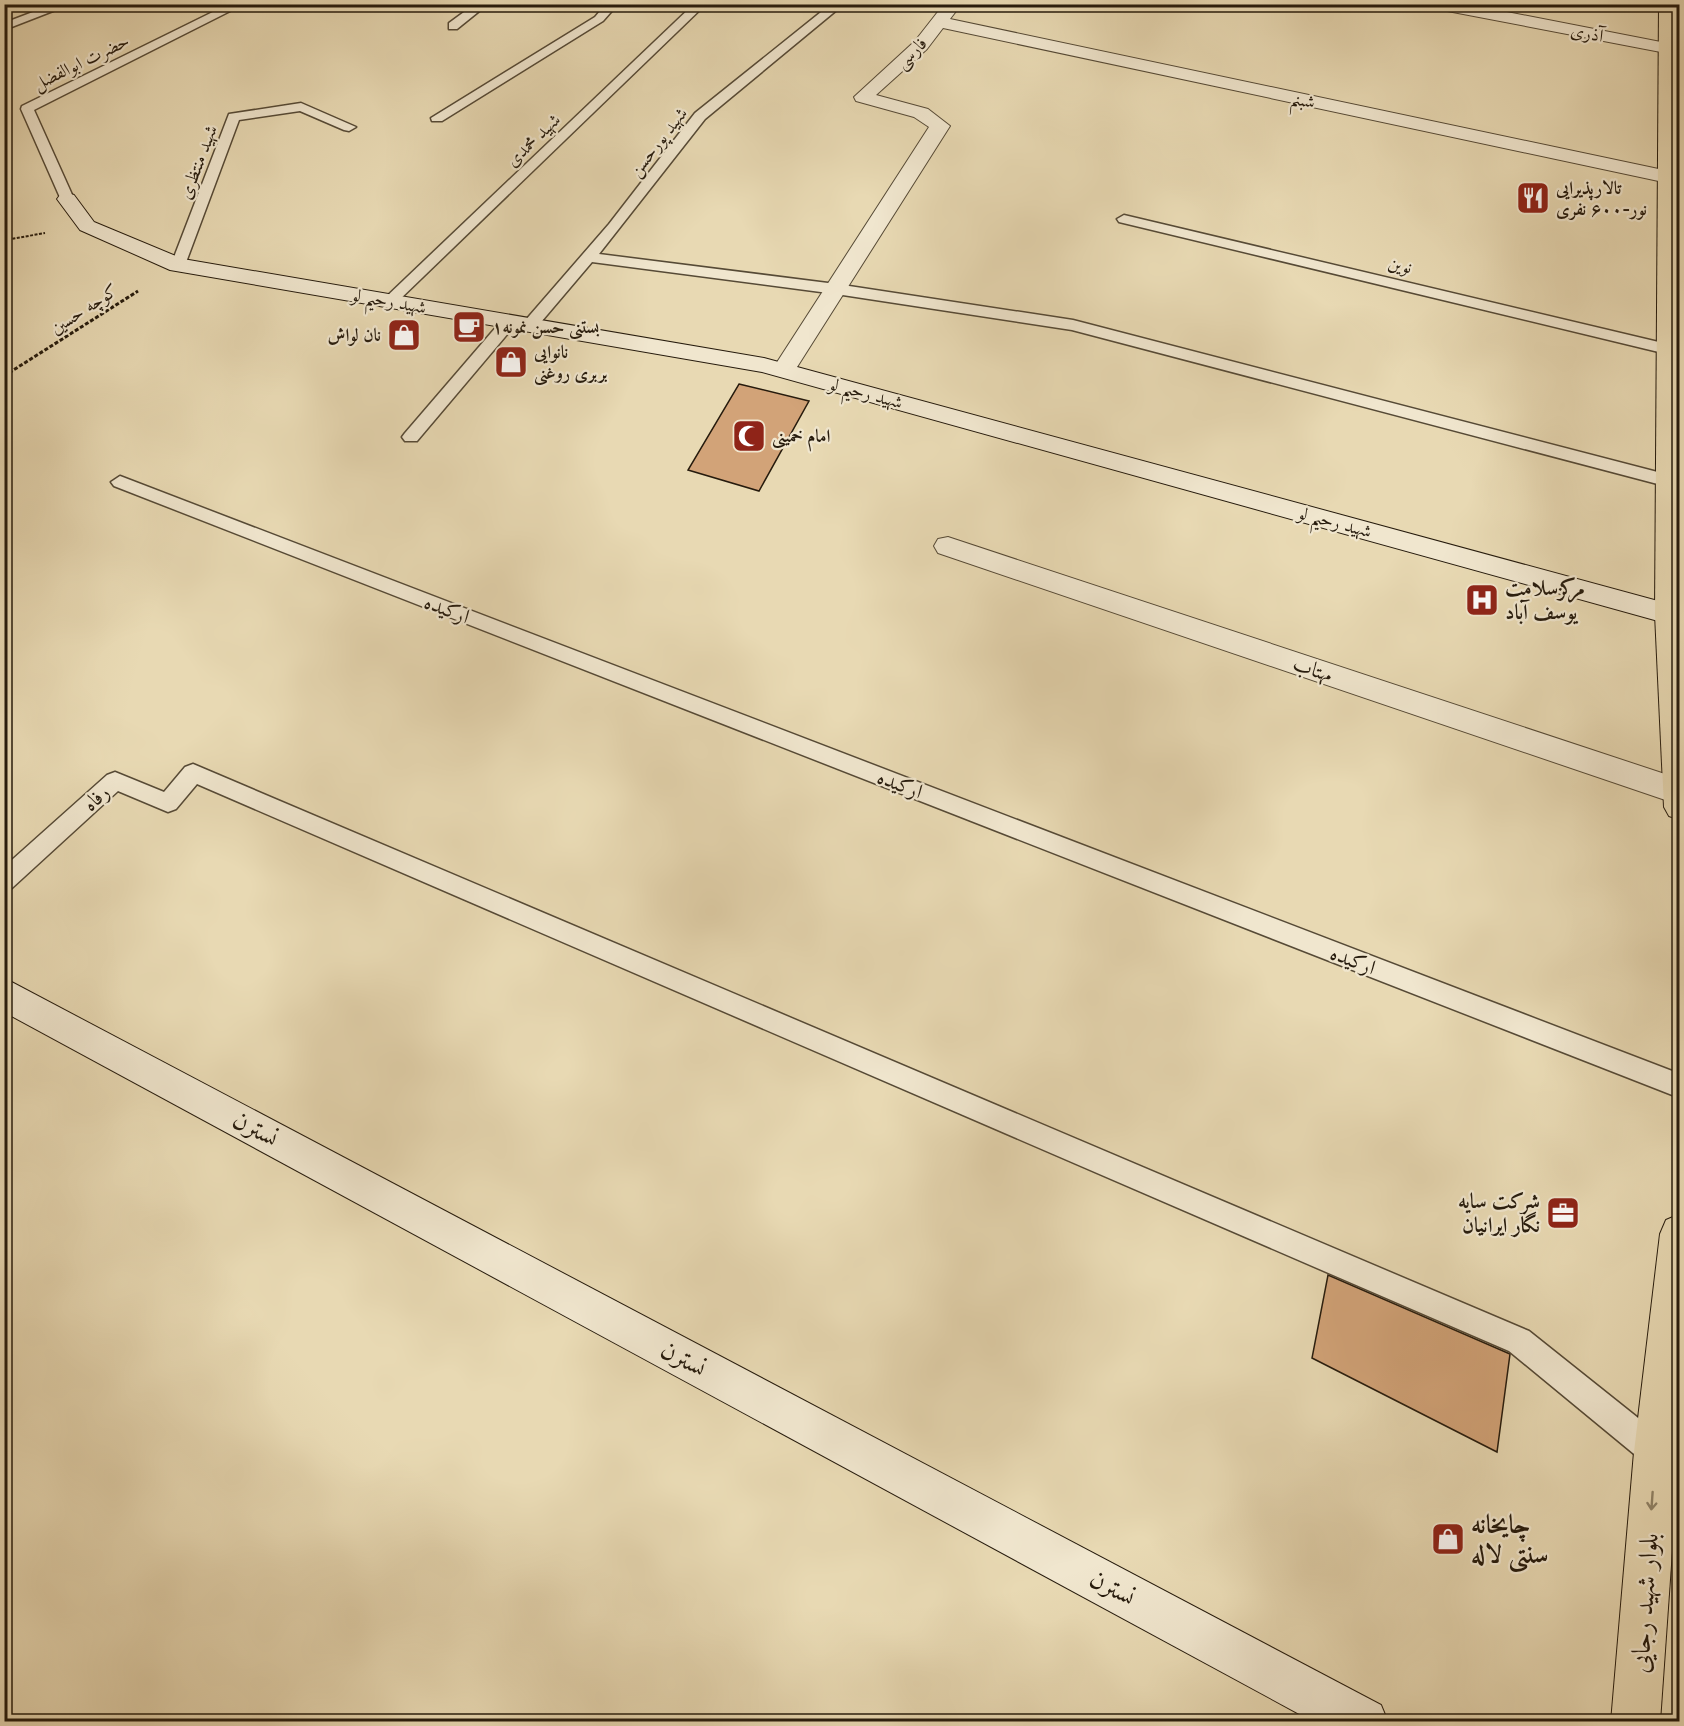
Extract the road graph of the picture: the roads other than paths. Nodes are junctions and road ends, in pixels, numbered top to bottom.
1 (66, 4) edge
2 (239, 4) edge
3 (483, 4) edge
4 (613, 4) edge
5 (702, 4) edge
6 (839, 4) edge
7 (953, 4) edge
8 (1437, 4) edge
9 (1667, 4) edge
10 (938, 22) junction
11 (453, 26) dead end
12 (4, 27) edge
13 (1666, 48) junction
14 (437, 118) dead end
15 (349, 127) dead end
16 (1668, 177) junction
17 (67, 199) joint
18 (1124, 219) dead end
19 (588, 257) junction
20 (178, 265) junction
21 (836, 289) junction
22 (390, 301) junction
23 (519, 323) junction
24 (1667, 349) junction
25 (784, 370) junction
26 (411, 437) dead end
27 (1669, 481) junction
28 (120, 482) dead end
29 (948, 546) dead end
30 (1669, 614) junction
31 (1679, 799) edge
32 (4, 880) edge
33 (4, 994) edge
34 (1680, 1086) edge
35 (1680, 1234) edge
36 (1668, 1457) edge
37 (1364, 1722) edge
38 (1635, 1722) edge

1 - 12 lane
2 - 17 lane, حضرت ابوالفضل
3 - 11 lane
4 - 14 lane
5 - 22 lane, شهید محمدی
6 - 19 lane, شهید پورحسن
7 - 10 street, فارسی
8 - 13 street, آذری
9 - 13 highway
10 - 16 street, شبنم
10 - 21 street, فارسی
13 - 16 highway
15 - 20 lane, شهید منتظری
16 - 24 highway
17 - 20 street, شهید رحیم لو
18 - 24 lane, نوین
19 - 21 lane
19 - 23 lane, شهید پورحسن
20 - 22 street, شهید رحیم لو
21 - 25 street
21 - 27 lane
22 - 23 street, شهید رحیم لو
23 - 25 street, شهید رحیم لو
23 - 26 lane, شهید پورحسن
24 - 27 highway
25 - 30 street, شهید رحیم لو
27 - 30 highway
28 - 34 lane, ارکیده
29 - 31 street, مهتاب
30 - 31 highway
32 - 36 lane, رفاه
33 - 37 street, نسترن
35 - 36 highway, بلوار شهید رجایی
36 -> 38 highway, بلوار شهید رجایی

